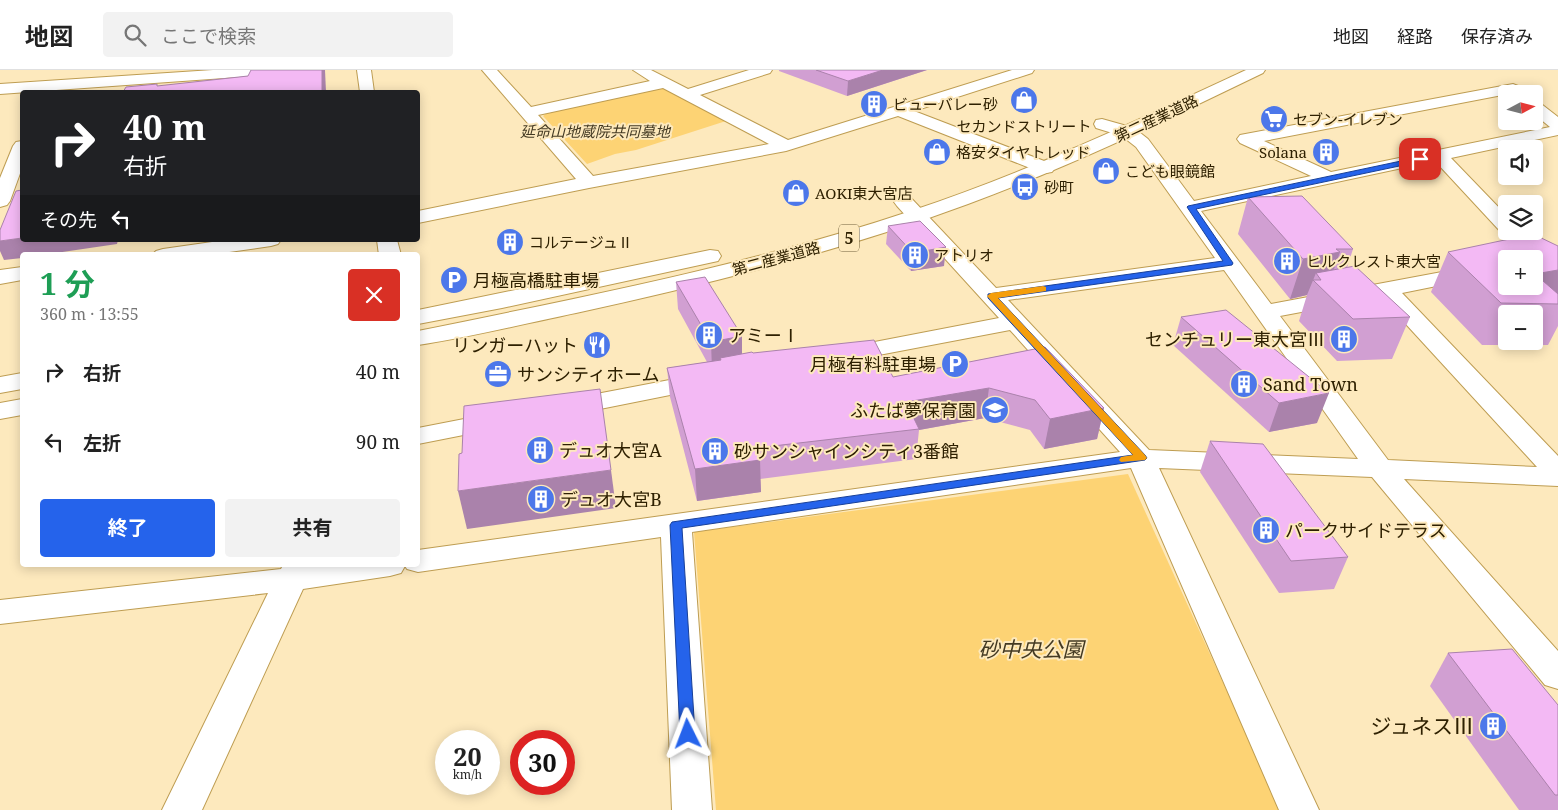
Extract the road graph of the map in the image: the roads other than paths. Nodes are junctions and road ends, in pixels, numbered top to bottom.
1 (67, 70) edge
2 (279, 70) edge
3 (364, 70) edge
4 (489, 70) edge
5 (640, 70) edge
6 (765, 70) edge
7 (1225, 70) edge
8 (1258, 70) edge
9 (1018, 71) edge
10 (193, 76) junction
11 (1498, 76) dead end
12 (664, 83) junction
13 (1509, 85) edge
14 (0, 89) edge
15 (46, 89) edge
16 (190, 90) edge
17 (367, 90) edge
18 (686, 94) junction
19 (1498, 94) edge
20 (900, 111) junction
21 (526, 113) junction
22 (1543, 113) edge
23 (1102, 124) junction
24 (1558, 125) edge
25 (1558, 130) edge
26 (1128, 132) junction
27 (786, 146) junction
28 (20, 151) edge
29 (1439, 155) junction
30 (1023, 159) junction
31 (1046, 168) junction
32 (1328, 178) junction
33 (589, 182) junction
34 (0, 201) edge
35 (1191, 207) junction
36 (911, 209) junction
37 (420, 217) edge
38 (1498, 217) edge
39 (255, 242) edge
40 (182, 252) edge
41 (1229, 263) junction
42 (1498, 268) edge
43 (20, 274) edge
44 (0, 277) edge
45 (1386, 289) junction
46 (991, 296) junction
47 (1266, 312) junction
48 (420, 318) edge
49 (1015, 322) junction
50 (420, 338) edge
51 (819, 359) edge
52 (731, 376) edge
53 (20, 381) edge
54 (0, 385) edge
55 (20, 407) edge
56 (0, 411) edge
57 (420, 436) edge
58 (1141, 458) junction
59 (1379, 468) junction
60 (1558, 473) edge
61 (1558, 477) edge
62 (676, 525) junction
63 (420, 561) edge
64 (363, 567) edge
65 (296, 572) edge
66 (0, 612) edge
67 (1558, 674) edge
68 (182, 810) edge
69 (692, 810) edge
70 (1299, 810) edge

1 - 15 street
2 - 10 street
3 - 17 street
4 - 21 street
5 - 12 street
6 - 18 street
7 - 23 street, 第二産業道路 / 5
8 - 26 street, 第二産業道路 / 5
9 - 20 street
10 - 15 street
10 - 16 street
11 - 13 street
12 - 18 street
12 - 21 street
14 - 15 street
18 - 27 street
19 - 32 street
20 - 27 street
20 - 30 street
21 - 33 street
22 - 24 street
23 - 26 street
23 - 30 street, 第二産業道路 / 5
25 - 29 street
26 - 31 street, 第二産業道路 / 5
26 - 35 street
27 - 33 street
28 - 34 street
29 - 32 street
29 - 38 street
30 - 31 street
30 - 36 street, 第二産業道路 / 5
31 - 36 street, 第二産業道路 / 5
32 - 35 street
33 - 37 street
35 - 41 street
36 - 46 street
36 - 48 street, 第二産業道路 / 5
36 - 50 street, 第二産業道路 / 5
39 - 40 street
41 - 46 street
41 - 47 street
42 - 45 street
43 - 44 street
45 - 47 street
45 - 60 street
46 - 49 street
47 - 59 street
49 - 51 street
49 - 58 street
52 - 57 street
53 - 54 street
55 - 56 street
58 - 59 street
58 - 62 street
58 - 70 street
59 - 61 street
59 - 67 street
62 - 63 street
62 - 69 street
64 - 65 street
65 - 66 street
65 - 68 street

